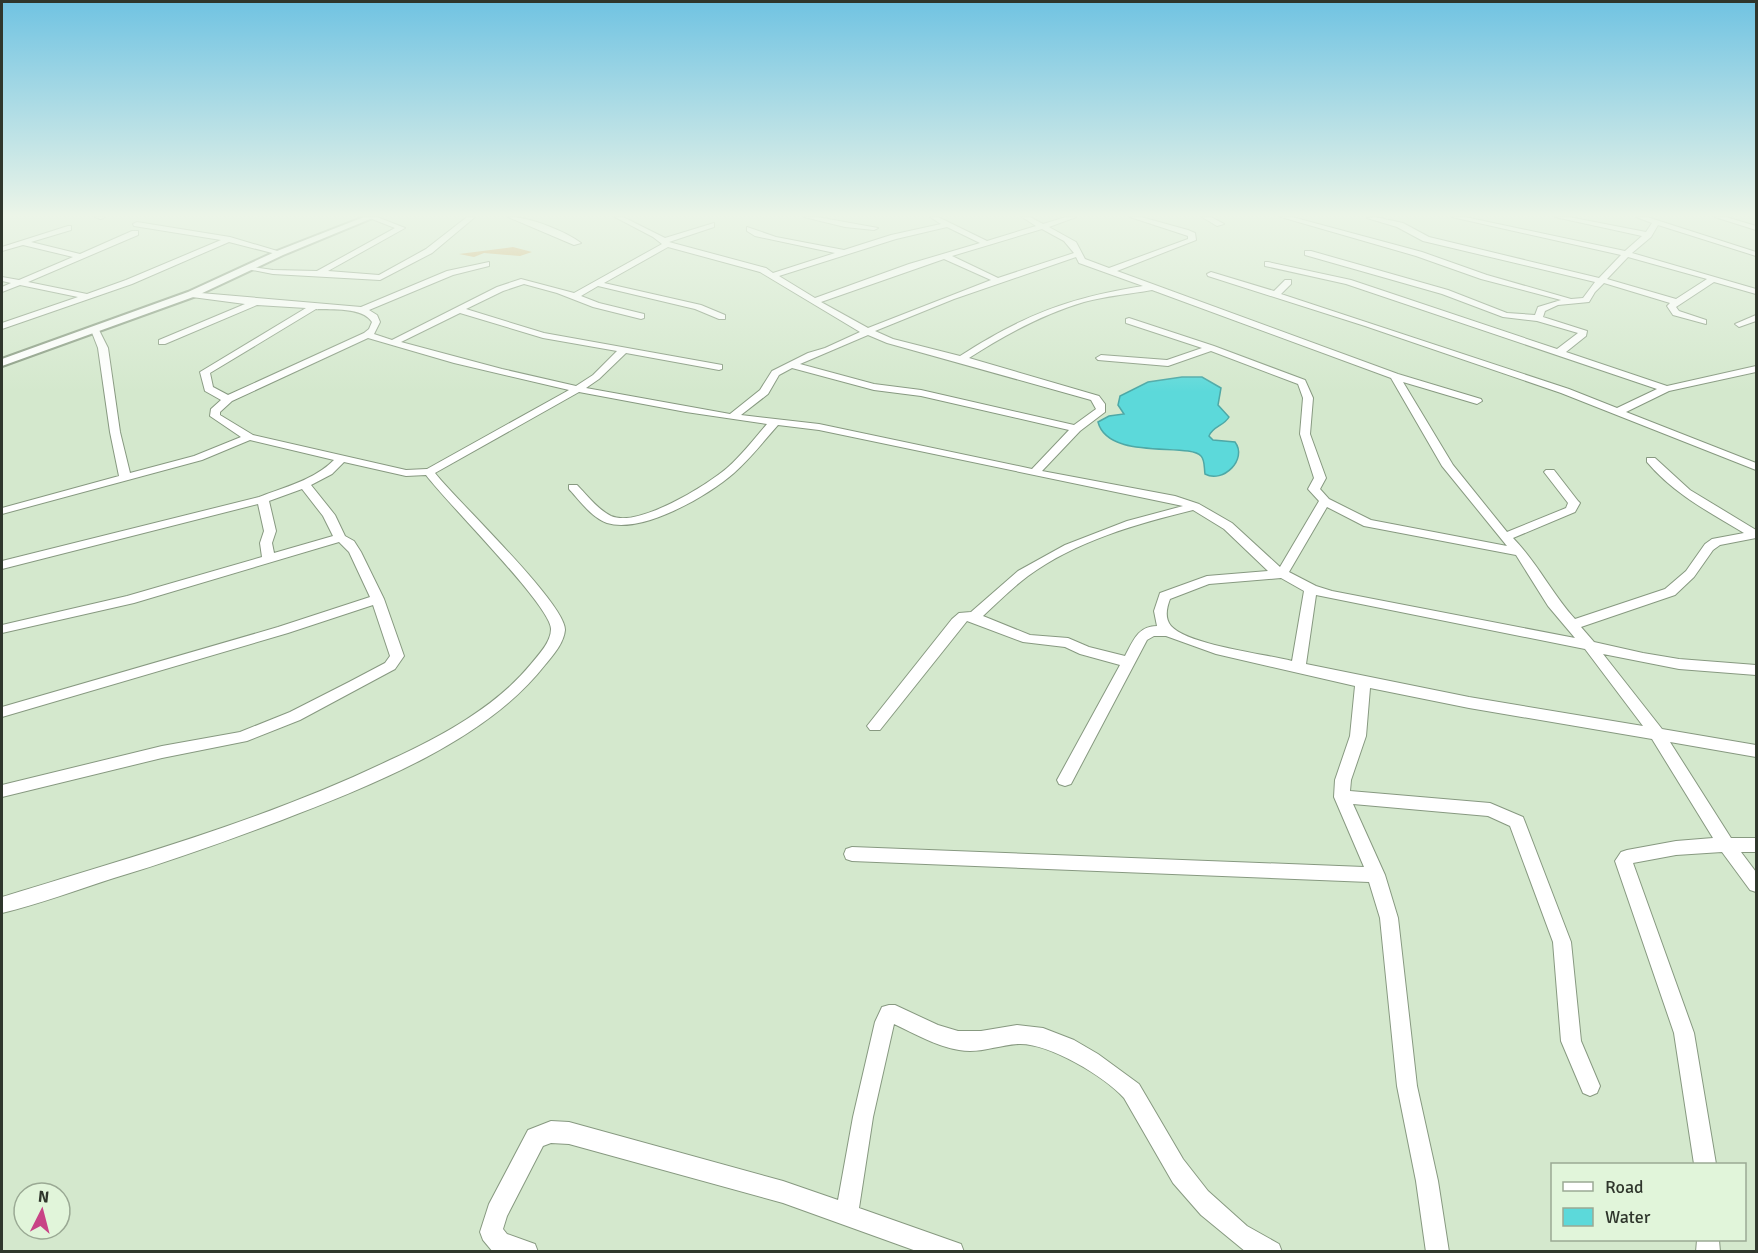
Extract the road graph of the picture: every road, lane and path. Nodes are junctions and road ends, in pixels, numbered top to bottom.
1 (35, 275) edge
2 (144, 275) edge
3 (230, 275) edge
4 (349, 275) edge
5 (385, 275) edge
6 (444, 275) edge
7 (612, 275) edge
8 (774, 275) edge
9 (890, 275) edge
10 (987, 275) edge
11 (1011, 275) edge
12 (1121, 275) edge
13 (1215, 275) edge
14 (1319, 275) edge
15 (1387, 275) edge
16 (1479, 275) edge
17 (1584, 275) edge
18 (1607, 275) edge
19 (1701, 275) edge
20 (2, 279) edge
21 (1713, 279) junction
22 (997, 280) junction
23 (1603, 280) junction
24 (20, 282) junction
25 (1288, 282) dead end
26 (598, 284) junction
27 (1153, 287) junction
28 (2, 290) edge
29 (1756, 291) edge
30 (192, 294) junction
31 (1275, 295) junction
32 (85, 296) junction
33 (575, 296) junction
34 (1571, 300) junction
35 (814, 301) junction
36 (257, 302) junction
37 (1676, 302) junction
38 (314, 307) junction
39 (362, 310) junction
40 (460, 310) junction
41 (641, 316) dead end
42 (722, 317) dead end
43 (1538, 318) junction
44 (1756, 318) edge
45 (1129, 321) dead end
46 (1703, 322) dead end
47 (1739, 324) dead end
48 (2, 326) edge
49 (95, 330) junction
50 (866, 332) junction
51 (367, 335) junction
52 (162, 342) dead end
53 (392, 344) junction
54 (1211, 348) junction
55 (623, 351) junction
56 (1560, 352) junction
57 (1101, 358) dead end
58 (961, 359) junction
59 (2, 363) edge
60 (791, 365) junction
61 (719, 367) dead end
62 (1756, 369) edge
63 (1395, 376) junction
64 (1666, 388) junction
65 (578, 389) junction
66 (228, 399) junction
67 (1477, 401) dead end
68 (1617, 412) junction
69 (732, 417) junction
70 (774, 423) junction
71 (1076, 429) junction
72 (249, 437) junction
73 (342, 458) junction
74 (1651, 460) dead end
75 (1756, 467) edge
76 (429, 472) junction
77 (1550, 472) dead end
78 (1034, 473) junction
79 (124, 477) junction
80 (304, 484) junction
81 (573, 488) dead end
82 (263, 499) junction
83 (1325, 501) junction
84 (1195, 506) junction
85 (2, 511) edge
86 (1756, 534) edge
87 (1505, 537) junction
88 (340, 538) junction
89 (1520, 552) junction
90 (269, 560) junction
91 (2, 565) edge
92 (1282, 573) junction
93 (1311, 589) junction
94 (377, 599) junction
95 (974, 617) junction
96 (1572, 625) junction
97 (2, 629) edge
98 (1168, 631) junction
99 (1589, 645) junction
100 (1129, 662) junction
101 (1298, 667) junction
102 (1756, 670) edge
103 (1363, 682) junction
104 (2, 712) edge
105 (875, 726) dead end
106 (1656, 732) junction
107 (1756, 751) edge
108 (1065, 780) dead end
109 (2, 791) edge
110 (1342, 797) junction
111 (1726, 844) junction
112 (1756, 845) edge
113 (852, 854) dead end
114 (1376, 875) junction
115 (1756, 885) edge
116 (2, 905) edge
117 (1590, 1086) dead end
118 (1705, 1163) edge
119 (847, 1214) junction
120 (527, 1251) edge
121 (953, 1251) edge
122 (1271, 1251) edge
123 (1438, 1251) edge

1 - 24 street
2 - 32 street
3 - 30 street
4 - 5 street
6 - 39 street
7 - 26 street
8 - 35 street
9 - 35 street
10 - 22 street
11 - 22 street
12 - 27 street
13 - 31 street
14 - 56 street
15 - 43 street
16 - 34 street
17 - 23 street
18 - 23 street
19 - 21 street
20 - 24 street
21 - 29 street
21 - 37 street
22 - 50 street
23 - 34 street
23 - 37 street
24 - 28 street
24 - 32 street
25 - 31 street
26 - 33 street
26 - 42 street
27 - 58 street
27 - 63 street
30 - 36 street
30 - 49 street
31 - 68 street
32 - 48 street
33 - 40 street
33 - 41 street
34 - 43 street
35 - 50 street
36 - 38 street
36 - 52 street
37 - 46 street
38 - 39 street
38 - 66 street
39 - 51 street
40 - 53 street
40 - 55 street
43 - 56 street
44 - 47 street
45 - 54 street
49 - 59 street
49 - 79 street
50 - 58 street
50 - 60 street
51 - 53 street
51 - 66 street
53 - 65 street
54 - 57 street
54 - 83 street
55 - 61 street
55 - 65 street
56 - 64 street
58 - 71 street
60 - 69 street
60 - 71 street
62 - 64 street
63 - 67 street
63 - 87 street
64 - 68 street
65 - 69 street
65 - 76 street
66 - 72 street
68 - 75 street
69 - 70 street
70 - 78 street
70 - 81 street
71 - 78 street
72 - 73 street
72 - 79 street
73 - 76 street
73 - 80 street
74 - 86 street
76 - 116 street
77 - 87 street
78 - 84 street
79 - 85 street
80 - 82 street
80 - 88 street
82 - 90 street
82 - 91 street
83 - 89 street
83 - 92 street
84 - 92 street
84 - 95 street
86 - 96 street
87 - 89 street
88 - 90 street
88 - 94 street
89 - 96 street
90 - 97 street
92 - 93 street
92 - 98 street
93 - 99 street
93 - 101 street
94 - 104 street
94 - 109 street
95 - 100 street
95 - 105 street
96 - 99 street
98 - 100 street
98 - 101 street
99 - 102 street
99 - 106 street
100 - 108 street
101 - 103 street
103 - 106 street
103 - 110 street
106 - 107 street
106 - 111 street
110 - 114 street
110 - 117 street
111 - 112 street
111 - 115 street
111 - 118 street
113 - 114 street
114 - 123 street
119 - 120 street
119 - 121 street
119 - 122 street

